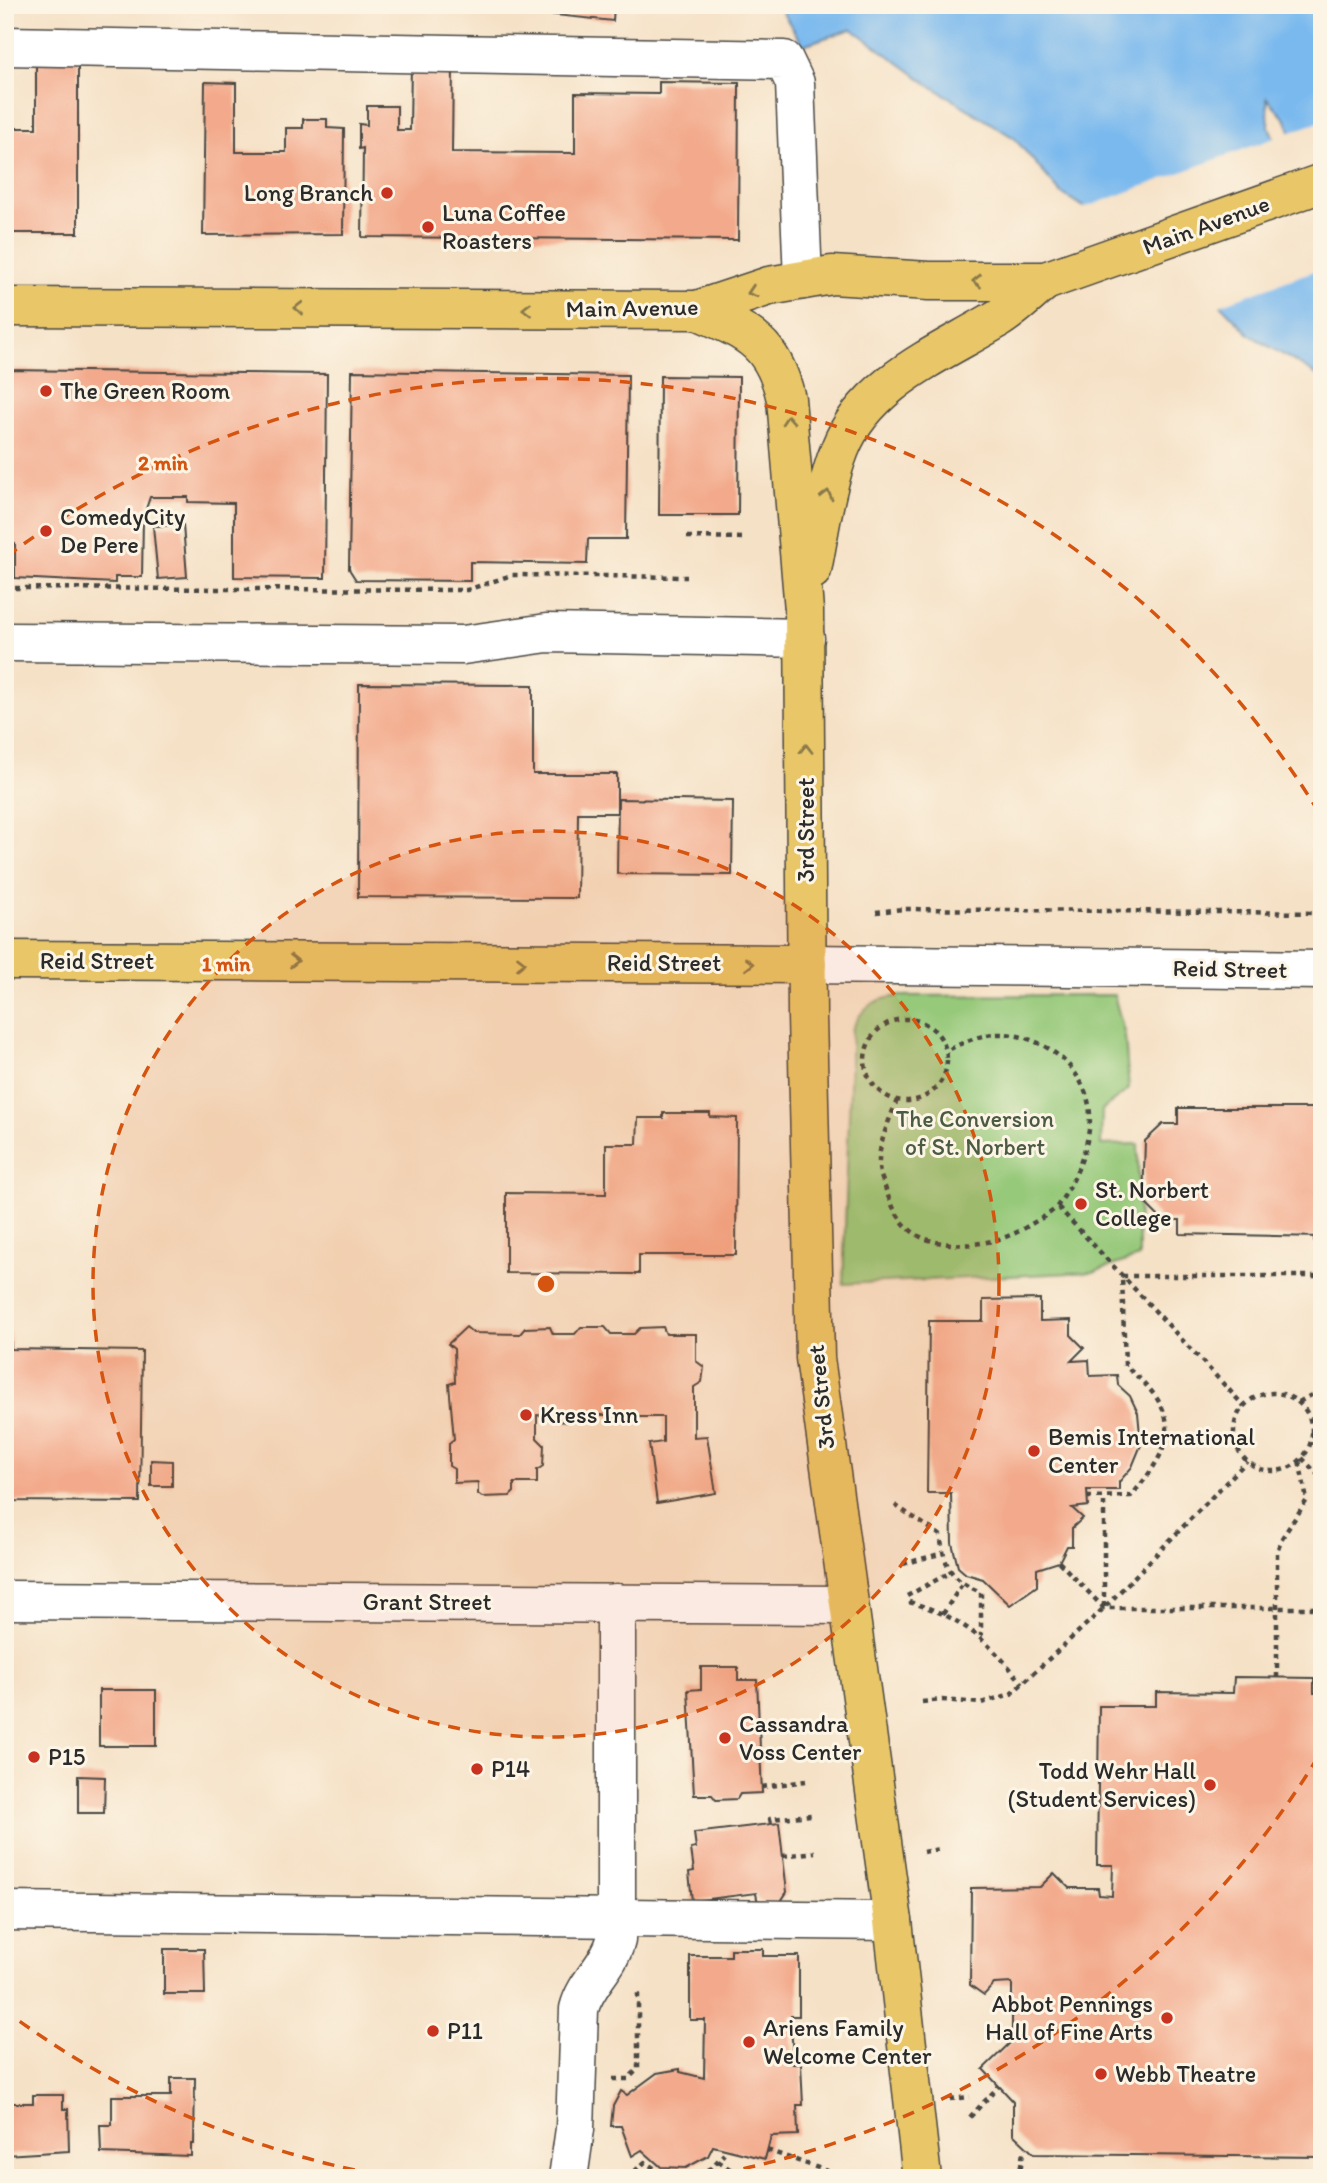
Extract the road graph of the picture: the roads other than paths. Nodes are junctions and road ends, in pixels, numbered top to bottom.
1 (5, 46) edge
2 (1322, 183) edge
3 (803, 280) junction
4 (1045, 281) junction
5 (5, 307) edge
6 (697, 310) junction
7 (805, 624) junction
8 (5, 642) edge
9 (5, 960) edge
10 (807, 964) junction
11 (1321, 970) edge
12 (5, 1600) edge
13 (616, 1604) junction
14 (849, 1605) junction
15 (5, 1911) edge
16 (618, 1919) junction
17 (893, 1921) junction
18 (568, 2178) edge
19 (922, 2178) edge

1 - 3 street
2 - 4 main road, Main Avenue
4 -> 3 main road, Main Avenue
3 -> 6 main road, Main Avenue
7 -> 4 main road
6 -> 5 main road, Main Avenue
7 -> 6 main road
7 - 8 street
10 -> 7 main road, 3rd Street
9 -> 10 main road, Reid Street
10 - 11 street, Reid Street
10 - 14 main road, 3rd Street
12 - 13 street, Grant Street
13 - 14 street, Grant Street
13 - 16 street
14 - 17 main road, 3rd Street
15 - 16 street
16 - 17 street
16 - 18 street
17 - 19 main road, 3rd Street

